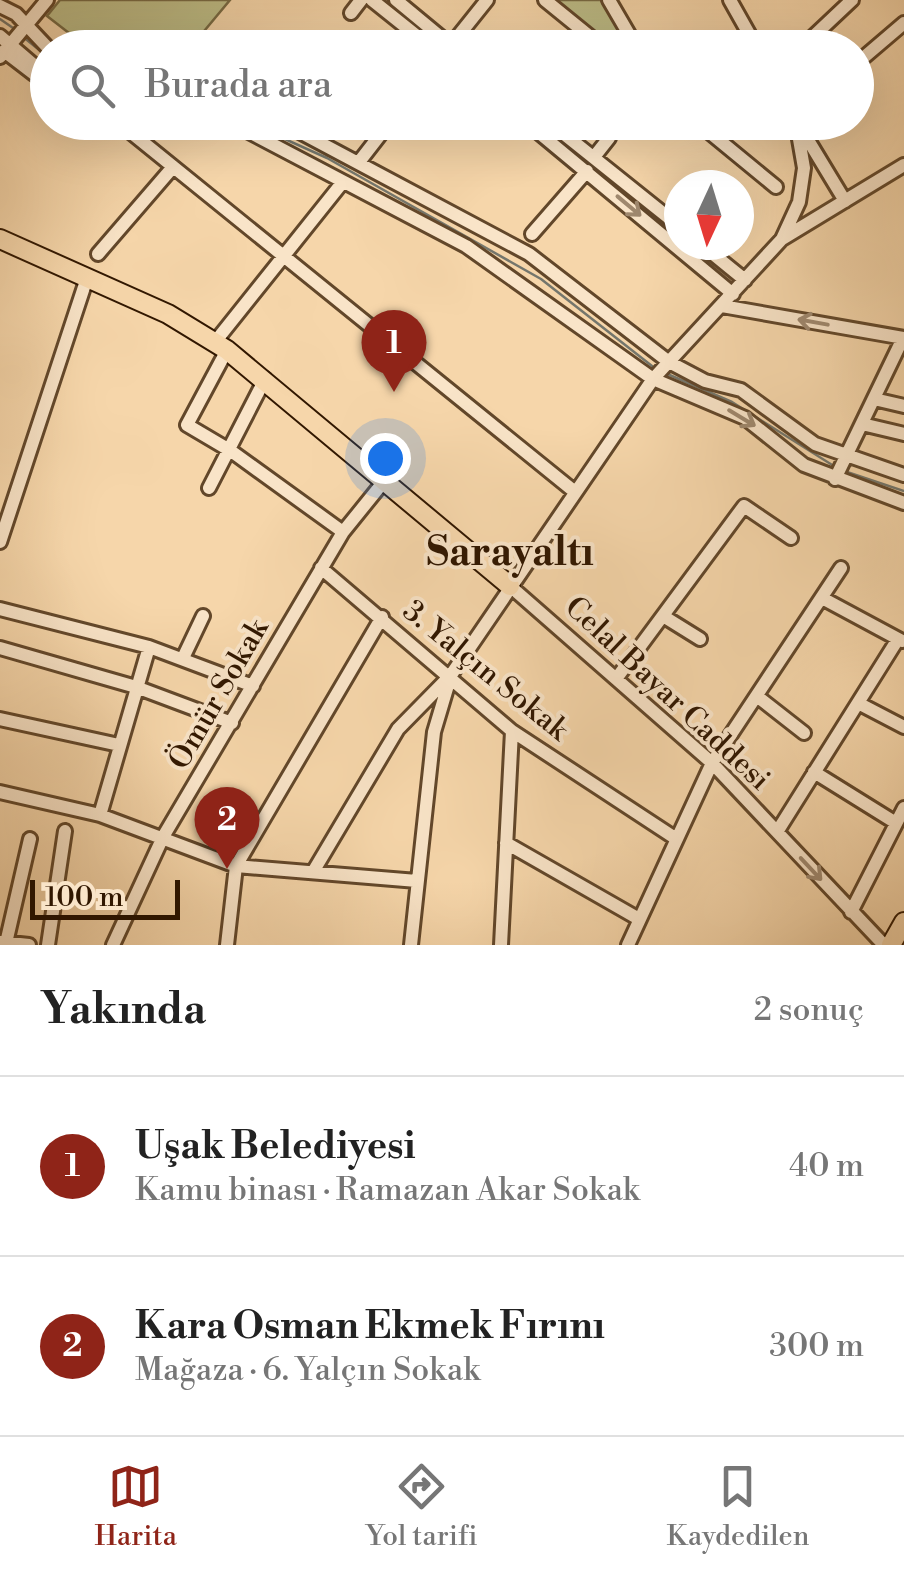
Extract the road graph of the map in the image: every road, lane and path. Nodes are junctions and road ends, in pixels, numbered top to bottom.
1 (47, 0) edge
2 (361, 0) edge
3 (372, 0) edge
4 (396, 0) edge
5 (487, 0) edge
6 (545, 0) edge
7 (609, 0) edge
8 (730, 0) edge
9 (852, 0) edge
10 (0, 6) edge
11 (351, 13) dead end
12 (904, 24) edge
13 (26, 26) junction
14 (30, 30) edge
15 (410, 30) edge
16 (433, 30) edge
17 (464, 30) edge
18 (582, 30) edge
19 (626, 30) edge
20 (747, 30) edge
21 (820, 30) edge
22 (4, 47) edge
23 (874, 49) edge
24 (30, 65) edge
25 (30, 69) edge
26 (140, 140) edge
27 (263, 140) edge
28 (316, 140) edge
29 (376, 140) edge
30 (553, 140) edge
31 (567, 140) edge
32 (608, 140) edge
33 (719, 140) edge
34 (800, 140) edge
35 (808, 140) edge
36 (359, 162) junction
37 (590, 164) junction
38 (904, 165) edge
39 (172, 166) junction
40 (342, 183) junction
41 (776, 187) dead end
42 (845, 201) junction
43 (664, 216) edge
44 (532, 234) dead end
45 (782, 239) junction
46 (1, 242) edge
47 (98, 254) dead end
48 (284, 256) junction
49 (720, 260) edge
50 (87, 278) junction
51 (745, 280) junction
52 (733, 294) junction
53 (722, 306) junction
54 (903, 338) edge
55 (221, 346) junction
56 (668, 362) junction
57 (887, 371) junction
58 (904, 375) edge
59 (265, 379) junction
60 (653, 379) junction
61 (874, 399) junction
62 (904, 406) edge
63 (862, 424) junction
64 (904, 434) edge
65 (231, 451) junction
66 (841, 469) junction
67 (904, 475) edge
68 (385, 480) junction
69 (209, 488) dead end
70 (575, 492) junction
71 (904, 503) edge
72 (4, 511) edge
73 (343, 532) junction
74 (790, 538) dead end
75 (0, 542) edge
76 (321, 568) junction
77 (841, 568) dead end
78 (510, 586) junction
79 (822, 598) junction
80 (0, 609) edge
81 (204, 616) dead end
82 (663, 616) junction
83 (382, 618) junction
84 (700, 639) dead end
85 (901, 641) edge
86 (149, 647) junction
87 (0, 648) edge
88 (183, 658) junction
89 (451, 675) junction
90 (616, 679) junction
91 (252, 686) junction
92 (136, 688) junction
93 (758, 697) junction
94 (858, 702) junction
95 (0, 719) edge
96 (232, 722) junction
97 (904, 727) edge
98 (512, 731) junction
99 (804, 733) dead end
100 (119, 744) junction
101 (712, 763) junction
102 (814, 772) junction
103 (0, 792) edge
104 (904, 808) edge
105 (100, 815) junction
106 (896, 823) junction
107 (65, 832) dead end
108 (777, 832) junction
109 (164, 837) junction
110 (675, 838) junction
111 (30, 839) dead end
112 (506, 843) junction
113 (236, 866) junction
114 (312, 872) junction
115 (417, 881) junction
116 (851, 912) junction
117 (639, 919) junction
118 (904, 922) edge
119 (3, 942) edge
120 (29, 945) edge
121 (48, 945) edge
122 (113, 945) edge
123 (226, 945) edge
124 (410, 945) edge
125 (501, 945) edge
126 (628, 945) edge
127 (888, 945) edge

1 - 13 street
2 - 11 street
3 - 15 street
4 - 16 street
5 - 17 street
6 - 18 street
7 - 19 street
8 - 20 street
9 - 21 street
10 - 13 street
12 - 23 street
13 - 14 street
13 - 22 street
22 - 24 street
22 - 25 street
26 - 39 street
27 - 40 street
28 - 36 street
29 - 36 street
30 - 37 street
31 - 37 street
32 - 37 street
33 - 41 street
34 - 45 street
35 - 42 street
36 - 56 street
37 - 43 street
37 - 44 street
37 -> 52 street
38 - 42 street
39 - 47 street
39 - 48 street
40 - 48 street
40 - 60 street
42 - 45 street
45 - 51 street
46 - 50 main road, Celal Bayar Caddesi
48 - 55 street
48 - 70 street
49 - 51 street
50 - 55 main road, Celal Bayar Caddesi
50 - 72 street
51 - 52 street
52 - 53 street
54 -> 53 street
53 - 56 street
54 - 57 street
55 - 59 main road, Celal Bayar Caddesi
55 - 65 street
56 - 60 street
56 - 66 street
57 - 58 street
57 - 61 street
59 - 65 street
59 - 68 main road, Celal Bayar Caddesi
60 -> 66 street
60 - 70 street
61 - 62 street
61 - 63 street
63 - 64 street
63 - 66 street
65 - 69 street
65 - 73 street
66 - 67 street
66 - 71 street
68 - 73 street, Ömür Sokak
68 - 78 main road, Celal Bayar Caddesi
70 - 78 street
72 - 75 street
73 - 76 street, Ömür Sokak
74 - 82 street
76 - 83 street, 3. Yalçın Sokak
76 - 91 street, Ömür Sokak
77 - 79 street
78 - 89 street
78 - 90 street, Celal Bayar Caddesi
79 - 85 street
79 - 93 street
80 - 86 street
81 - 88 street
82 - 84 street
82 - 90 street
83 - 89 street, 3. Yalçın Sokak
83 - 113 street
85 - 94 street
86 - 88 street
86 - 92 street
87 - 92 street
88 - 91 street
89 - 98 street, 3. Yalçın Sokak
89 - 114 street
89 - 115 street
90 - 101 street, Celal Bayar Caddesi
91 - 96 street, Ömür Sokak
92 - 96 street
92 - 100 street
93 - 99 street
93 - 101 street
94 - 97 street
94 - 102 street
95 - 100 street
96 - 109 street, Ömür Sokak
98 - 110 street, 3. Yalçın Sokak
98 - 112 street
100 - 105 street
101 - 108 street, Celal Bayar Caddesi
101 - 110 street
102 - 106 street
102 - 108 street
103 - 105 street
104 - 106 street
105 - 109 street
106 - 116 street
107 - 121 street
108 -> 116 street, Celal Bayar Caddesi
109 - 113 street
109 - 122 street, Ömür Sokak
110 - 117 street
111 - 119 street
112 - 117 street
112 - 125 street
113 - 114 street
113 - 123 street
114 - 115 street
115 - 124 street
116 - 127 street, Celal Bayar Caddesi
117 - 126 street
118 - 127 main road
119 - 120 street

